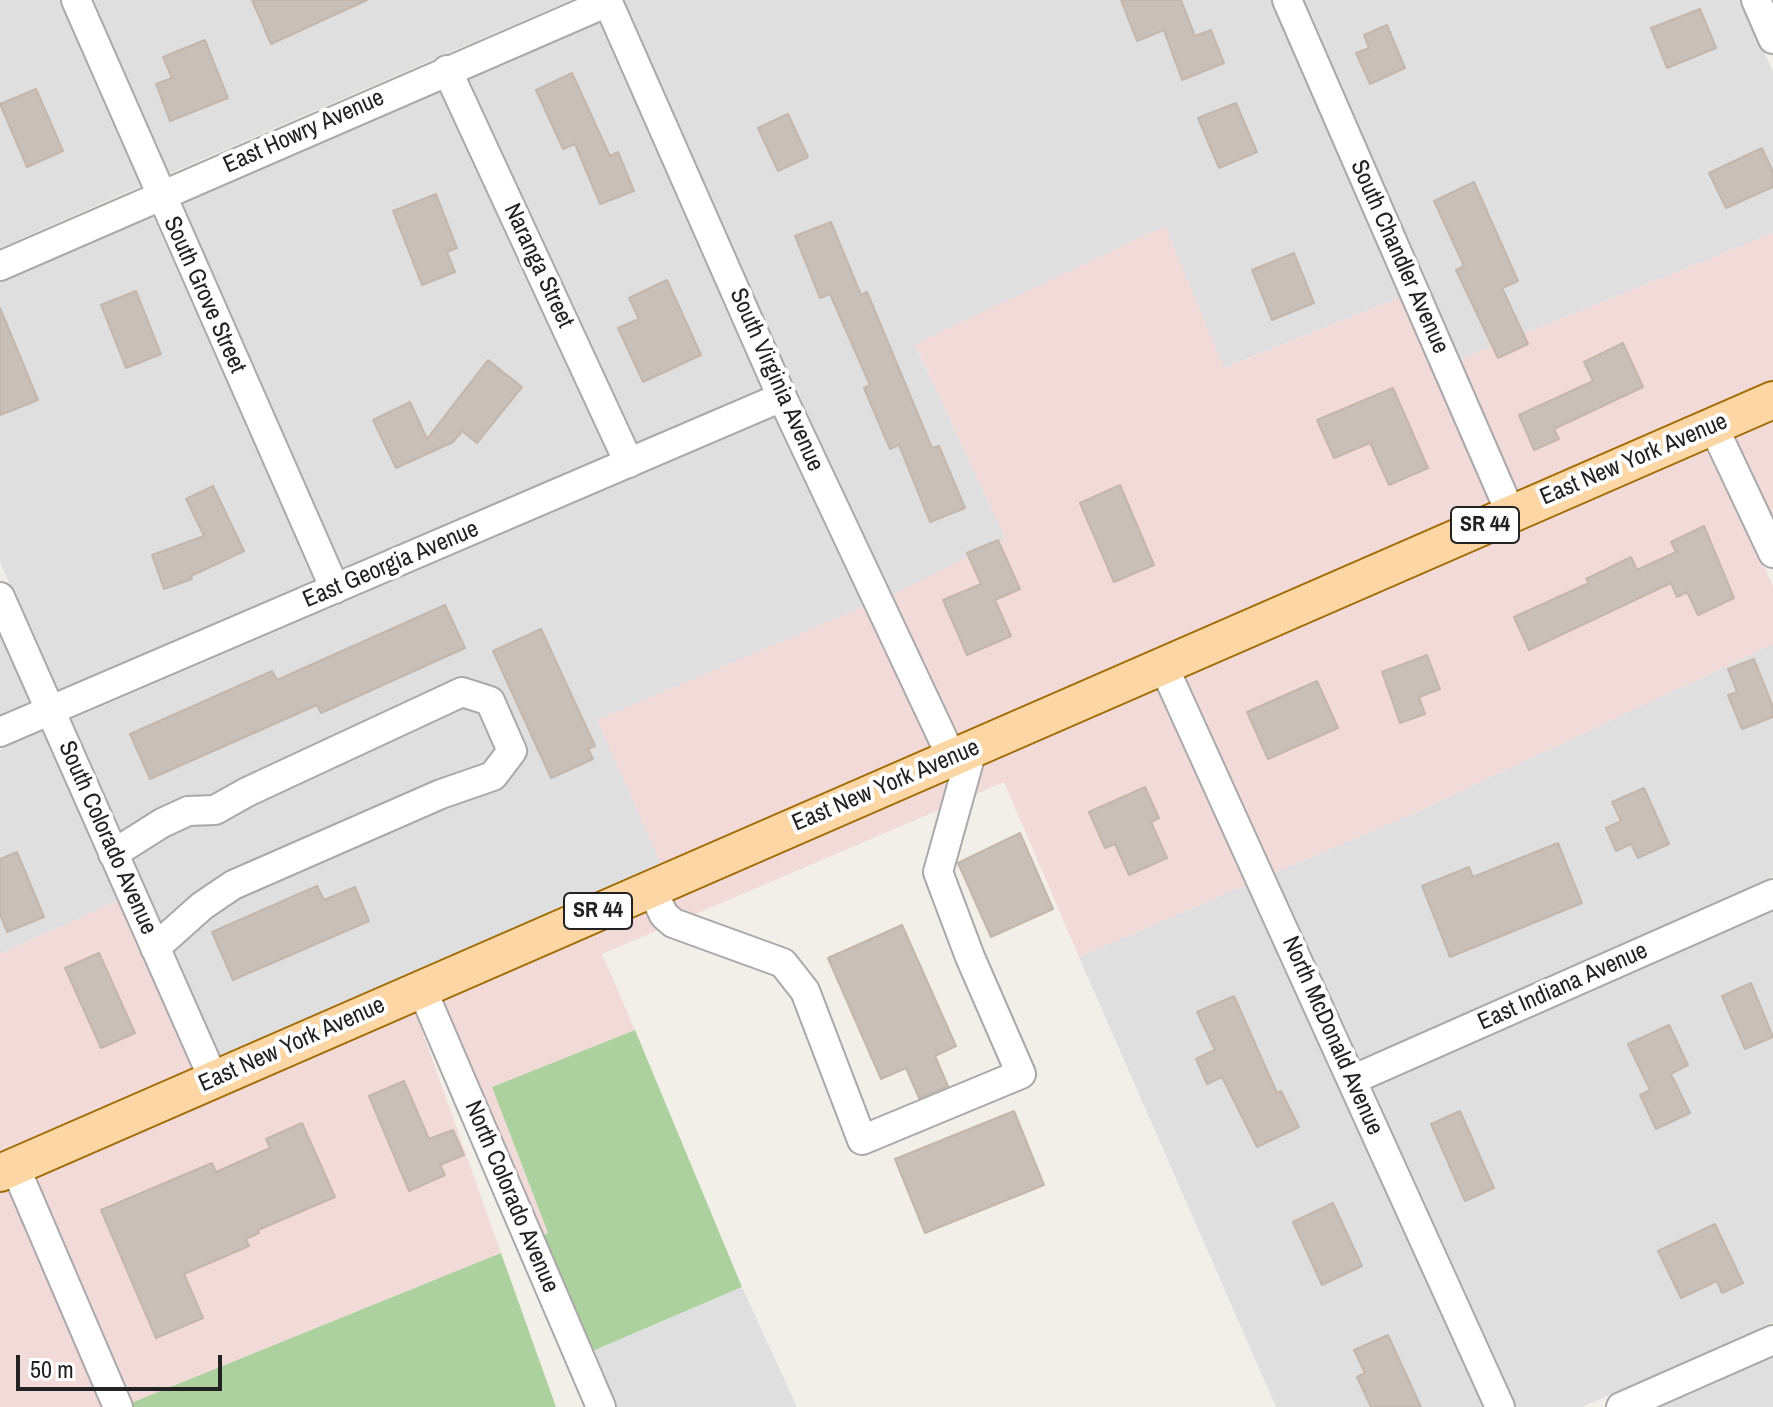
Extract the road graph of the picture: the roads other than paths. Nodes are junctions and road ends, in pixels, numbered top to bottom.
1 (76, 0) edge
2 (1287, 0) edge
3 (608, 1) edge
4 (447, 70) junction
5 (160, 196) junction
6 (0, 266) edge
7 (782, 397) junction
8 (1773, 400) edge
9 (1713, 426) junction
10 (629, 463) junction
11 (1511, 514) junction
12 (1773, 553) edge
13 (335, 589) junction
14 (0, 597) edge
15 (1163, 665) junction
16 (50, 711) junction
17 (0, 732) edge
18 (962, 754) junction
19 (113, 854) junction
20 (651, 888) junction
21 (1773, 894) edge
22 (155, 948) junction
23 (421, 987) junction
24 (214, 1080) junction
25 (1352, 1080) junction
26 (7, 1170) edge
27 (1773, 1340) edge
28 (118, 1407) edge
29 (601, 1407) edge
30 (1500, 1407) edge
31 (1621, 1407) edge

1 - 5 street, South Grove Street
2 - 11 street, South Chandler Avenue
3 - 4 street, East Howry Avenue
3 - 7 street, South Virginia Avenue
4 - 5 street, East Howry Avenue
4 - 10 street, Naranga Street
5 - 6 street, East Howry Avenue
5 - 13 street, South Grove Street
7 - 10 street, East Georgia Avenue
7 - 18 street, South Virginia Avenue
8 - 9 main road, East New York Avenue / SR 44
9 - 11 main road, East New York Avenue / SR 44
9 - 12 street
10 - 13 street, East Georgia Avenue
11 - 15 main road, East New York Avenue / SR 44
13 - 16 street, East Georgia Avenue
14 - 16 street, South Colorado Avenue
15 - 18 main road, East New York Avenue / SR 44
15 - 25 street, North McDonald Avenue
16 - 17 street, East Georgia Avenue
16 - 19 street, South Colorado Avenue
18 - 20 main road, East New York Avenue / SR 44
18 - 20 street
19 - 22 street, South Colorado Avenue
19 - 22 street
20 - 23 main road, East New York Avenue / SR 44
21 - 25 street, East Indiana Avenue
22 - 24 street, South Colorado Avenue
23 - 24 main road, East New York Avenue / SR 44
23 - 29 street, North Colorado Avenue
24 - 26 main road, East New York Avenue / SR 44
25 - 30 street, North McDonald Avenue
26 - 28 street
27 - 31 street

